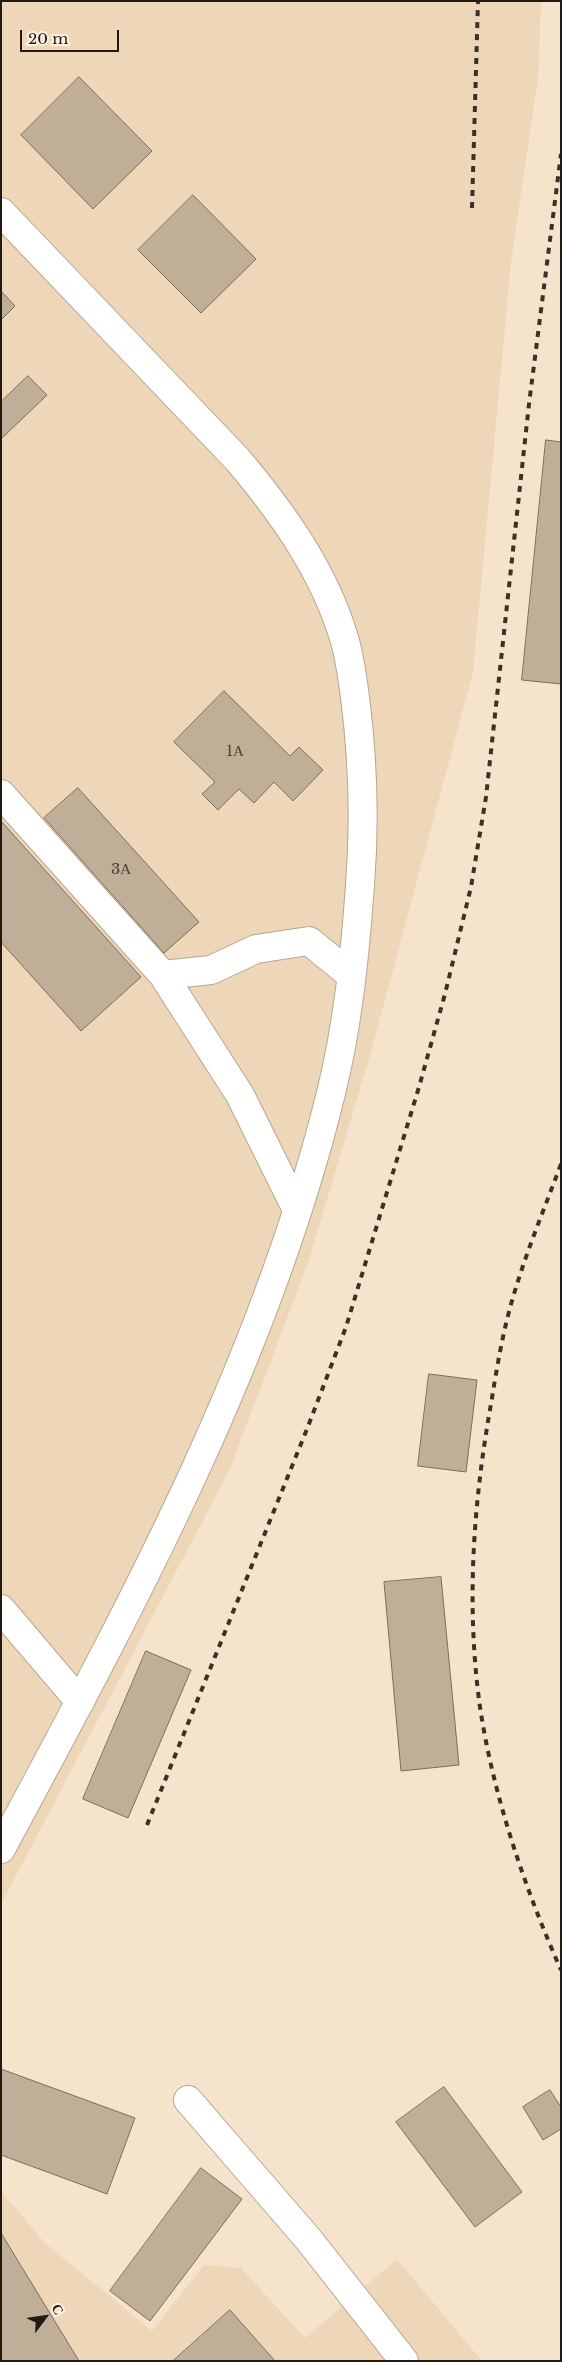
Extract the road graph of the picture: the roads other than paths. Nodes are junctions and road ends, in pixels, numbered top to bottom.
1 (1, 212) edge
2 (1, 794) edge
3 (351, 975) junction
4 (163, 976) junction
5 (297, 1210) junction
6 (1, 1610) edge
7 (80, 1702) junction
8 (1, 1849) edge
9 (188, 2100) dead end
10 (404, 2361) edge

1 - 3 street
2 - 4 street
3 - 4 street
3 - 5 street
4 - 5 street
5 - 7 street
6 - 7 street
7 - 8 street
9 - 10 street

